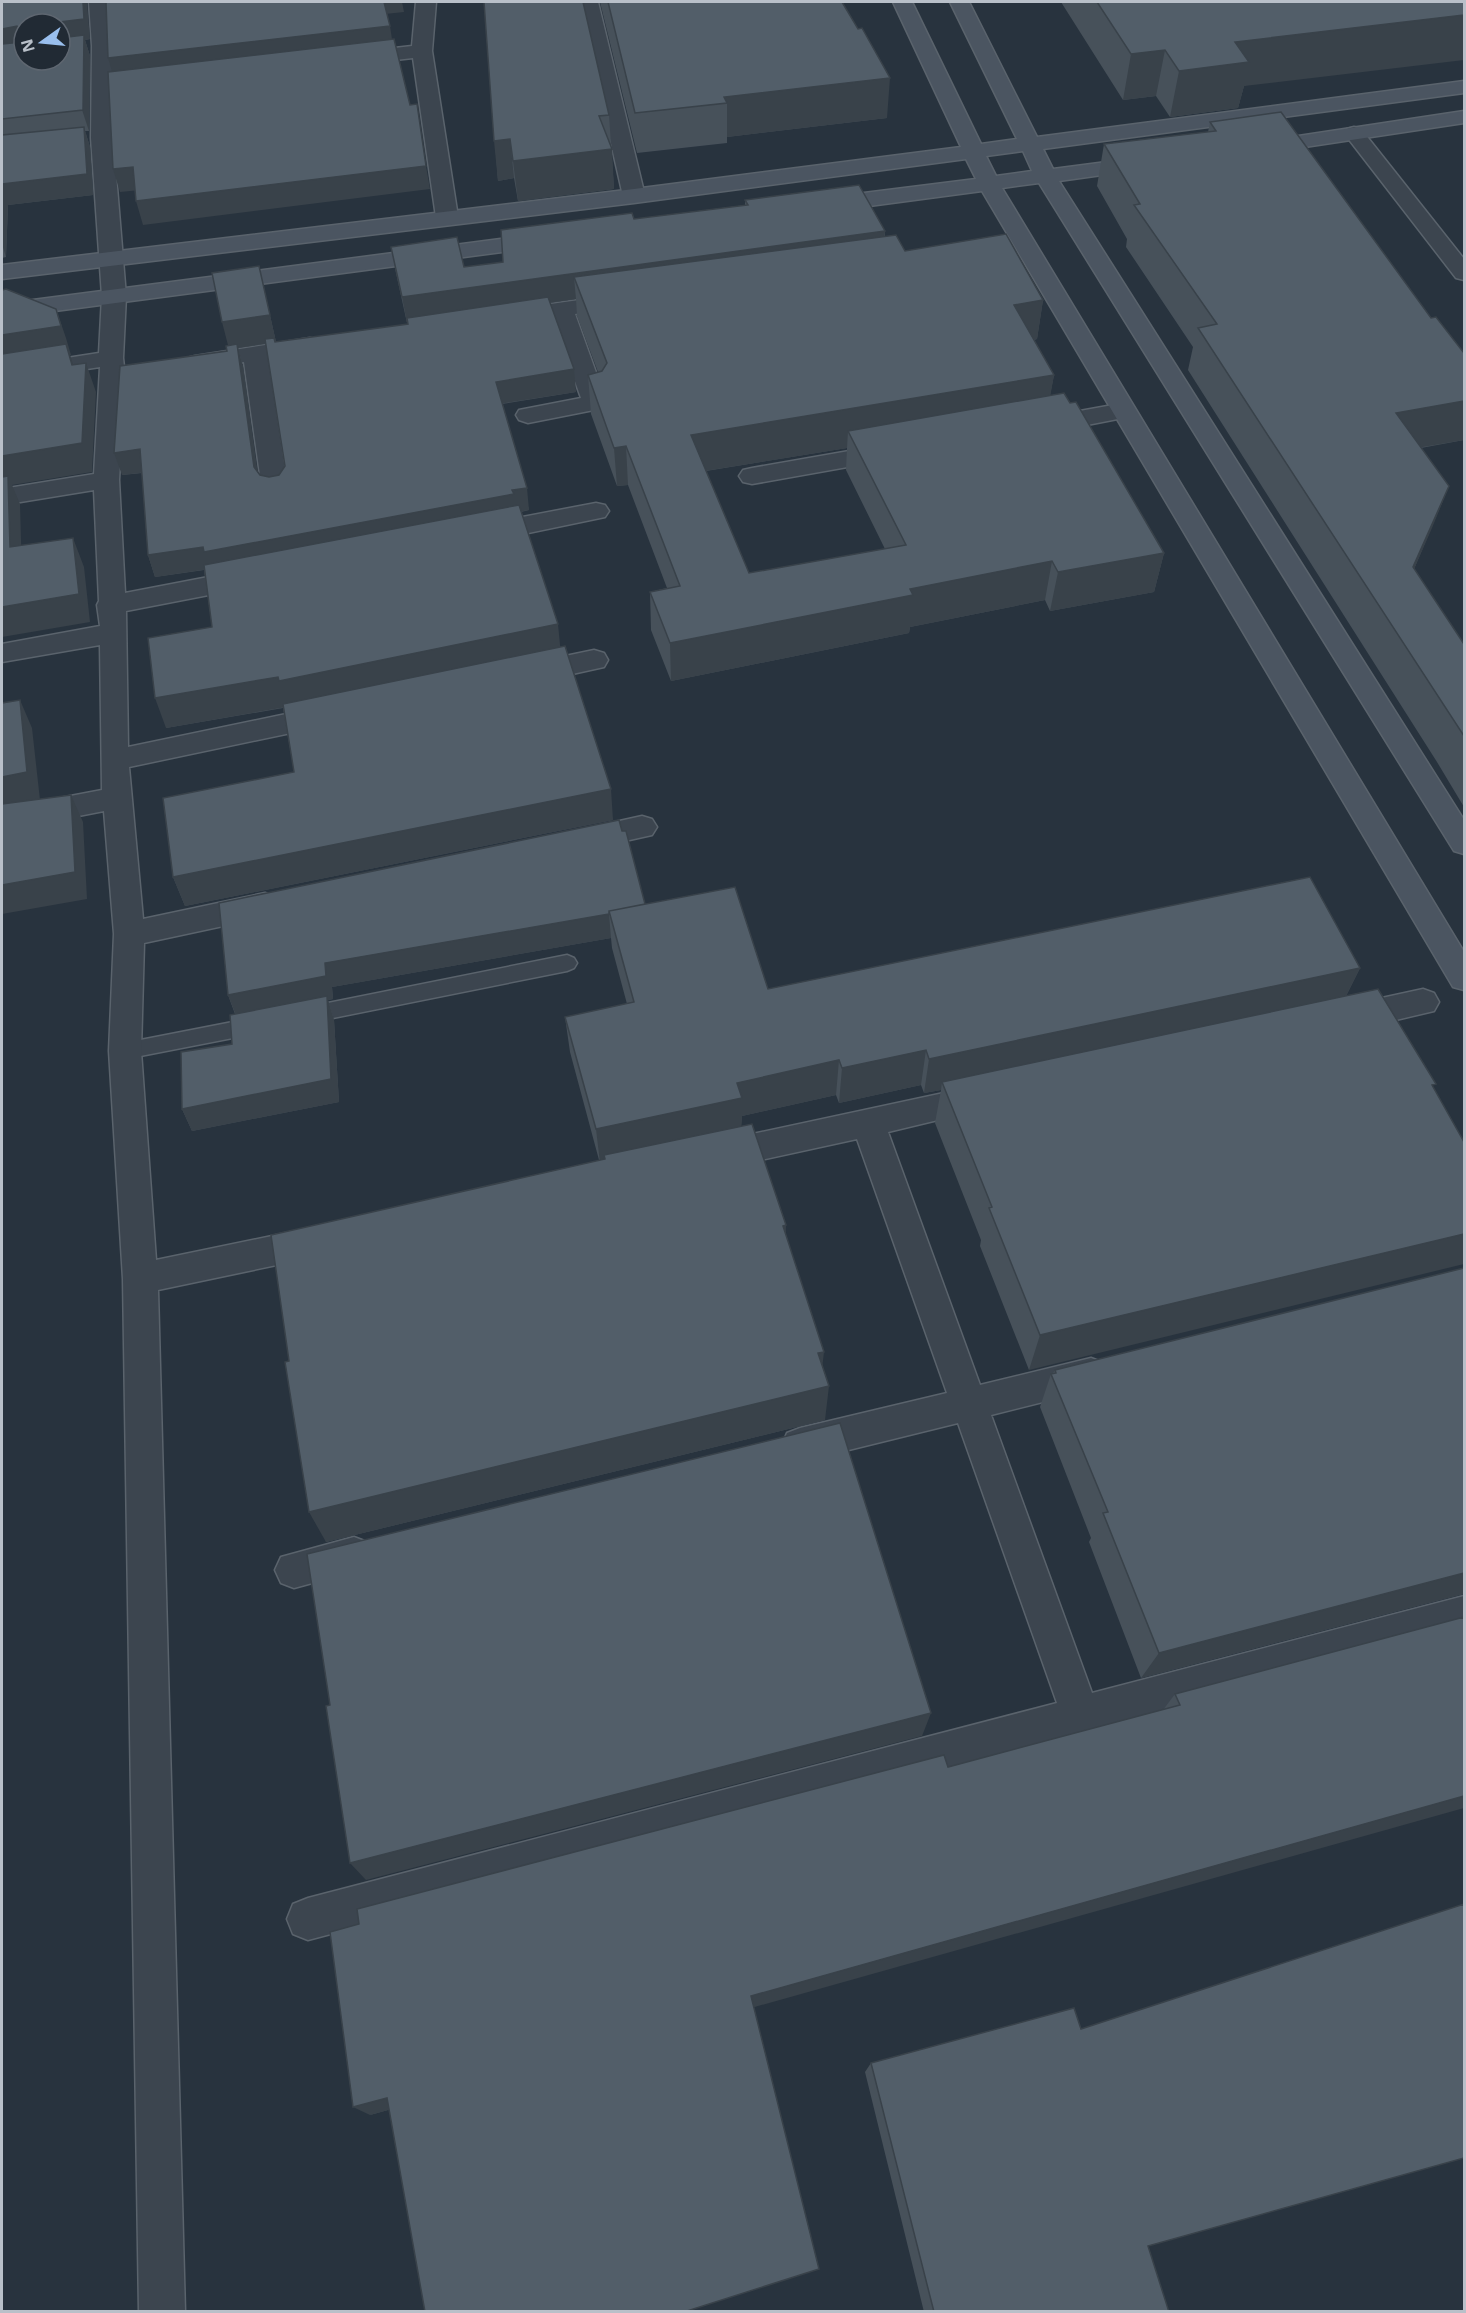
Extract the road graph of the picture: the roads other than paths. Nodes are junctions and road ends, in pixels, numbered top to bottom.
1 (98, 2) edge
2 (426, 2) edge
3 (588, 2) edge
4 (902, 2) edge
5 (959, 2) edge
6 (422, 51) junction
7 (327, 62) edge
8 (1464, 87) edge
9 (1464, 117) edge
10 (1354, 133) junction
11 (1030, 144) junction
12 (1278, 145) junction
13 (1244, 150) edge
14 (974, 152) junction
15 (1162, 161) edge
16 (1293, 164) edge
17 (1046, 177) junction
18 (989, 184) junction
19 (634, 196) junction
20 (800, 208) edge
21 (447, 217) junction
22 (563, 238) edge
23 (110, 257) junction
24 (2, 272) edge
25 (1464, 273) edge
26 (114, 296) junction
27 (642, 298) edge
28 (561, 309) junction
29 (2, 311) edge
30 (490, 319) edge
31 (337, 341) edge
32 (255, 353) junction
33 (172, 366) edge
34 (120, 369) junction
35 (2, 375) edge
36 (1124, 411) junction
37 (528, 415) dead end
38 (1020, 429) edge
39 (915, 447) edge
40 (752, 476) dead end
41 (106, 480) junction
42 (275, 489) edge
43 (2, 497) edge
44 (596, 511) dead end
45 (457, 538) edge
46 (272, 574) edge
47 (112, 619) junction
48 (2, 653) edge
49 (594, 660) dead end
50 (500, 680) edge
51 (360, 709) edge
52 (114, 760) junction
53 (118, 798) junction
54 (2, 820) edge
55 (642, 827) dead end
56 (1464, 843) edge
57 (549, 846) edge
58 (292, 900) edge
59 (129, 934) junction
60 (567, 963) dead end
61 (1464, 978) edge
62 (1423, 1002) dead end
63 (1318, 1025) edge
64 (126, 1051) junction
65 (1006, 1093) edge
66 (868, 1123) junction
67 (683, 1162) edge
68 (348, 1235) edge
69 (140, 1279) junction
70 (1119, 1366) edge
71 (970, 1403) junction
72 (772, 1452) edge
73 (387, 1547) edge
74 (294, 1570) dead end
75 (1464, 1615) edge
76 (1081, 1716) junction
77 (308, 1919) dead end
78 (162, 2312) edge

1 - 23 street
2 - 6 street
3 - 19 street
4 - 14 street
5 - 11 street
6 - 7 street
6 - 21 street
8 - 11 street
9 - 10 street
10 - 12 street
10 - 25 street
11 - 14 street
11 - 17 street
12 - 13 street
12 - 16 street
14 - 18 street
14 - 19 street
15 - 17 street
17 - 18 street
17 - 56 street
18 - 20 street
18 - 36 street
19 - 21 street
21 - 23 street
22 - 26 street
23 - 24 street
23 - 26 street
26 - 29 street
26 - 34 street
27 - 28 street
28 - 30 street
28 - 37 street
31 - 32 street
32 - 33 street
32 - 42 street
34 - 35 street
34 - 41 street
36 - 38 street
36 - 61 street
39 - 40 street
41 - 43 street
41 - 47 street
44 - 45 street
46 - 47 street
47 - 48 street
47 - 52 street
49 - 50 street
51 - 52 street
52 - 53 street
53 - 54 street
53 - 59 street
55 - 57 street
58 - 59 street
59 - 64 street
60 - 64 lane
62 - 63 street
64 - 69 street
65 - 66 street
66 - 67 street
66 - 71 street
68 - 69 street
69 - 78 street
70 - 71 street
71 - 72 street
71 - 76 street
73 - 74 street
75 - 76 street
76 - 77 street

